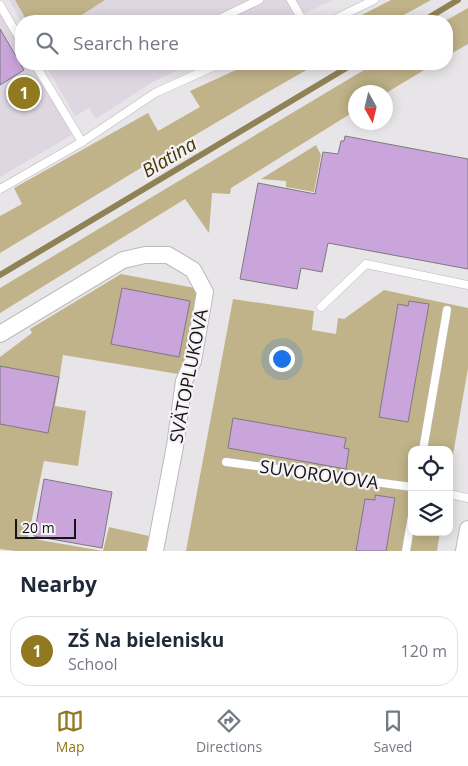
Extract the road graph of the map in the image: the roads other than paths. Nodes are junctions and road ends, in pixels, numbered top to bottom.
1 (259, 0) edge
2 (292, 0) edge
3 (374, 0) edge
4 (0, 5) edge
5 (228, 15) edge
6 (300, 15) edge
7 (343, 15) edge
8 (15, 31) edge
9 (39, 70) edge
10 (206, 70) edge
11 (82, 142) junction
12 (0, 189) edge
13 (468, 285) edge
14 (322, 307) dead end
15 (447, 310) dead end
16 (0, 334) edge
17 (424, 446) edge
18 (226, 462) dead end
19 (408, 486) edge
20 (453, 495) edge
21 (468, 498) edge
22 (468, 529) edge
23 (409, 536) edge
24 (155, 551) edge
25 (406, 551) edge
26 (464, 551) edge

1 - 5 lane
2 - 6 lane
3 - 7 lane
4 - 8 lane
9 - 11 lane
10 - 11 lane
11 - 12 lane
13 - 14 lane
15 - 17 lane
16 - 24 street, SVÄTOPLUKOVA
18 - 19 lane, SUVOROVOVA
20 - 21 lane
22 - 26 street
23 - 25 lane

